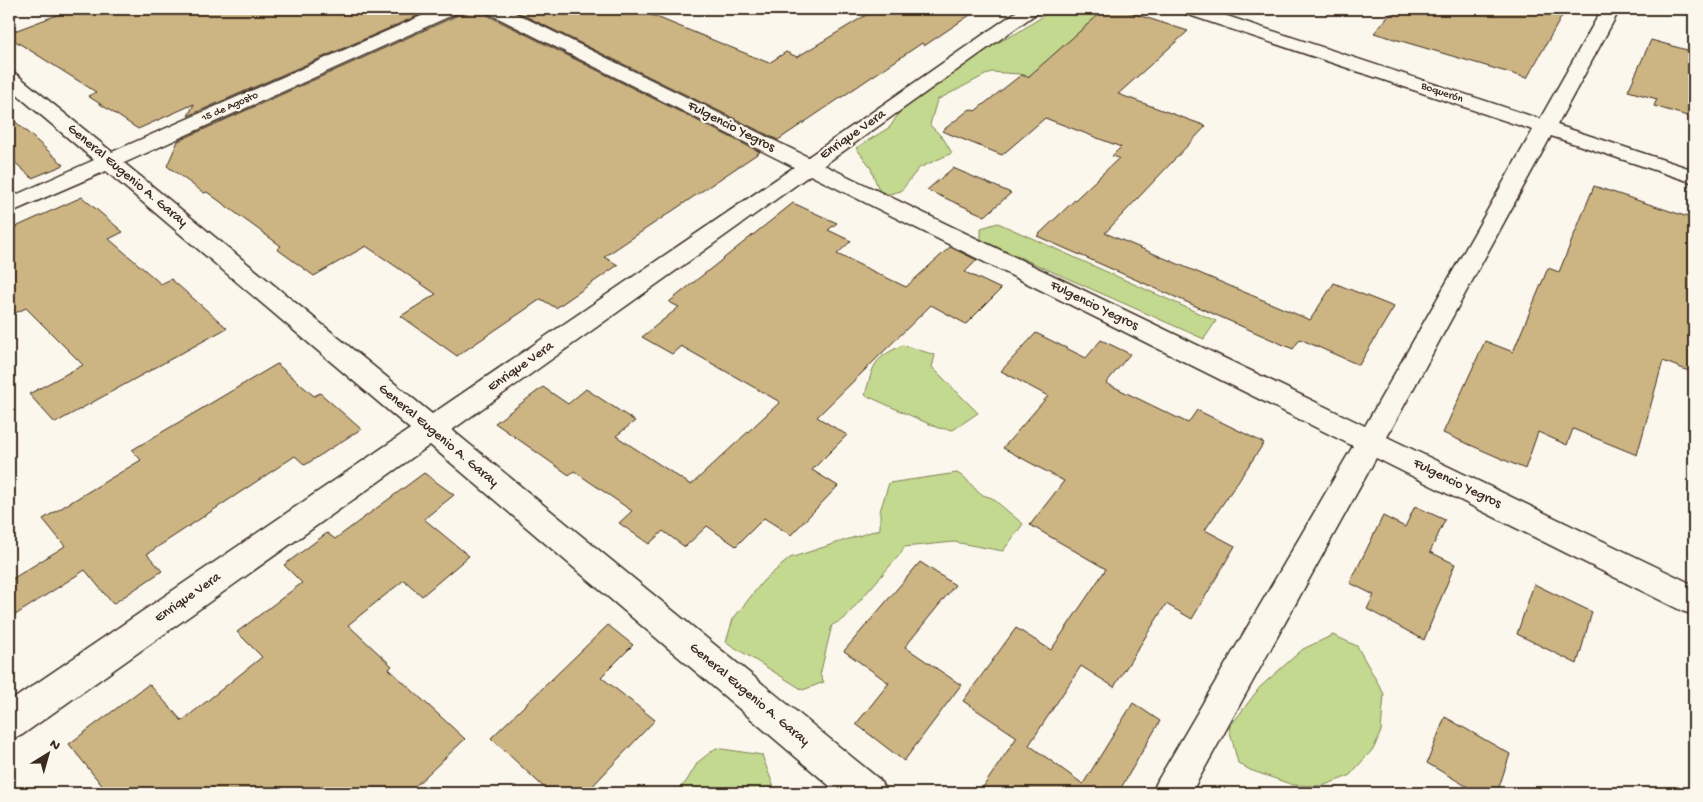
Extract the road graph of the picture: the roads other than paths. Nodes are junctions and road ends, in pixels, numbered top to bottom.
1 (451, 9) edge
2 (494, 9) edge
3 (1031, 9) edge
4 (1189, 9) edge
5 (1611, 9) edge
6 (9, 78) edge
7 (1544, 128) junction
8 (110, 160) junction
9 (809, 166) junction
10 (1694, 177) edge
11 (9, 206) edge
12 (430, 430) junction
13 (1370, 442) junction
14 (1694, 601) edge
15 (9, 723) edge
16 (867, 793) edge
17 (1171, 793) edge

1 - 8 street, 15 de Agosto
2 - 9 street, Fulgencio Yegros
3 - 9 street, Enrique Vera
4 - 7 street, Boquerón
5 - 7 street
6 - 8 street, General Eugenio A. Garay
7 - 10 street, Boquerón
7 - 13 street
8 - 11 street, 15 de Agosto
8 - 12 street, General Eugenio A. Garay
9 - 12 street, Enrique Vera
9 - 13 street, Fulgencio Yegros
12 - 15 street, Enrique Vera
12 - 16 street, General Eugenio A. Garay
13 - 14 street, Fulgencio Yegros
13 - 17 street

